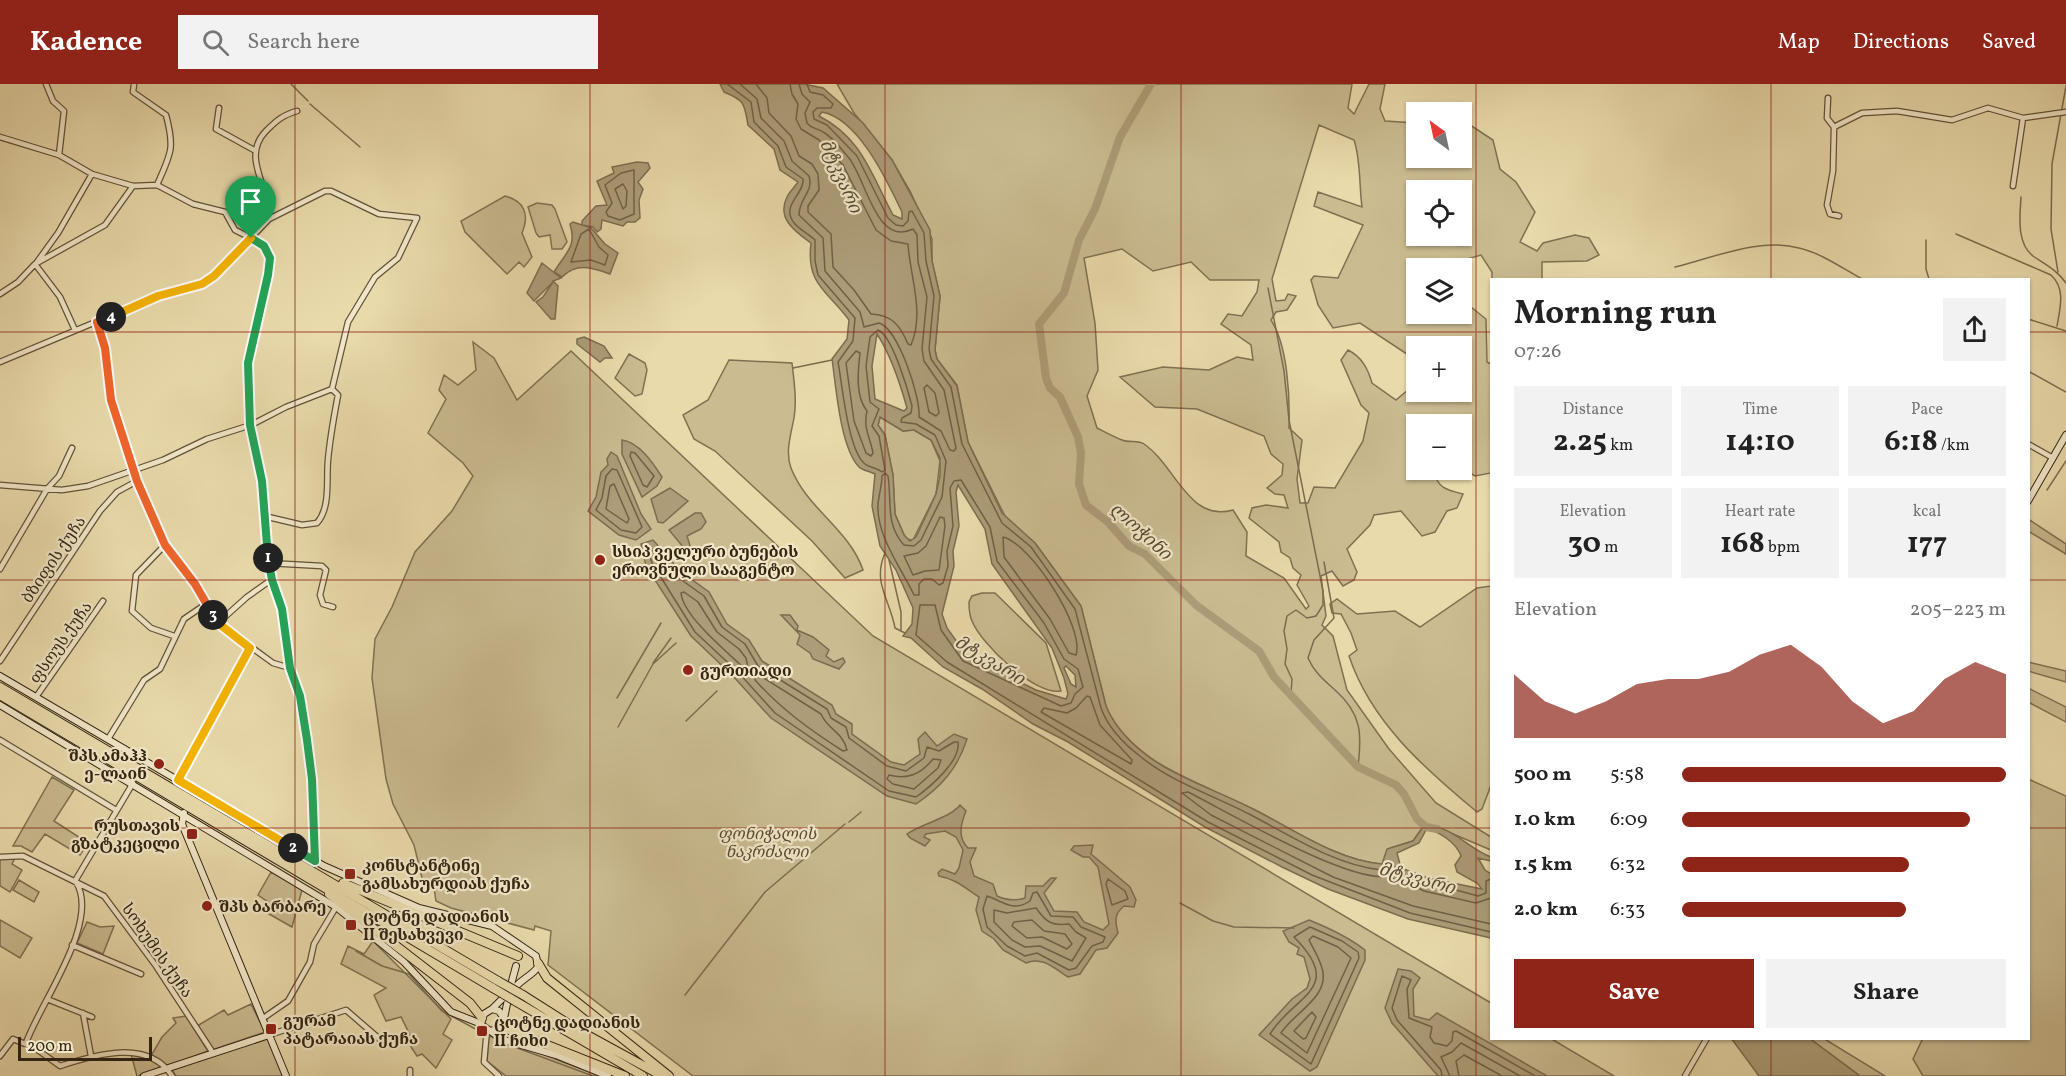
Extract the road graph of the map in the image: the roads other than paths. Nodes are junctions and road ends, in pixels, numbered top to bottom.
1 (46, 84) edge
2 (134, 84) edge
3 (1828, 98) dead end
4 (219, 108) dead end
5 (297, 111) dead end
6 (2066, 112) edge
7 (2023, 118) junction
8 (1834, 127) junction
9 (0, 137) edge
10 (254, 150) junction
11 (59, 155) junction
12 (92, 174) junction
13 (158, 184) junction
14 (133, 186) junction
15 (2013, 186) dead end
16 (1839, 216) dead end
17 (269, 219) junction
18 (251, 238) junction
19 (35, 264) junction
20 (0, 294) edge
21 (97, 322) junction
22 (75, 330) junction
23 (0, 362) edge
24 (332, 389) junction
25 (250, 425) junction
26 (2066, 435) edge
27 (2030, 445) edge
28 (72, 448) dead end
29 (2053, 458) junction
30 (134, 470) junction
31 (137, 481) junction
32 (0, 485) edge
33 (47, 489) junction
34 (2030, 498) edge
35 (264, 516) junction
36 (165, 545) junction
37 (268, 563) junction
38 (0, 569) edge
39 (272, 580) junction
40 (103, 601) dead end
41 (206, 604) junction
42 (333, 607) dead end
43 (218, 623) junction
44 (174, 636) junction
45 (250, 648) junction
46 (0, 660) edge
47 (290, 668) junction
48 (0, 676) edge
49 (0, 687) edge
50 (0, 695) edge
51 (36, 697) junction
52 (0, 705) edge
53 (108, 739) junction
54 (0, 740) edge
55 (178, 780) junction
56 (133, 783) junction
57 (116, 810) junction
58 (184, 813) junction
59 (0, 857) edge
60 (315, 861) junction
61 (306, 866) junction
62 (309, 878) junction
63 (75, 881) junction
64 (336, 907) junction
65 (512, 939) junction
66 (72, 945) junction
67 (530, 952) junction
68 (519, 956) junction
69 (538, 963) junction
70 (516, 966) junction
71 (141, 974) dead end
72 (529, 974) junction
73 (47, 999) junction
74 (492, 1009) junction
75 (83, 1013) junction
76 (92, 1017) dead end
77 (503, 1017) junction
78 (262, 1019) junction
79 (485, 1024) junction
80 (501, 1028) junction
81 (269, 1035) junction
82 (504, 1040) junction
83 (1706, 1040) edge
84 (383, 1042) dead end
85 (26, 1043) junction
86 (213, 1053) junction
87 (0, 1056) edge
88 (90, 1056) junction
89 (167, 1068) junction
90 (144, 1076) edge
91 (172, 1076) edge
92 (286, 1076) edge
93 (499, 1076) edge
94 (608, 1076) edge
95 (625, 1076) edge
96 (643, 1076) edge
97 (662, 1076) edge
98 (669, 1076) edge
99 (1685, 1076) edge

1 - 11 street
2 - 13 street
3 - 8 street
4 - 10 street
5 - 10 street
6 - 7 street
7 - 8 street
7 - 15 street
8 - 16 street
9 - 11 street
10 - 17 street
11 - 12 street
12 - 14 street
12 - 19 street
13 - 14 street
13 - 18 street
14 - 19 street
17 - 18 street
17 - 24 street
18 - 21 street
18 - 25 street
19 - 20 street
19 - 22 street
21 - 22 street
21 - 30 street
22 - 23 street
24 - 25 street
24 - 35 street
25 - 30 street
25 - 35 street
26 - 29 street
27 - 29 street
28 - 33 street
29 - 34 street
30 - 31 street
30 - 33 street
31 - 36 street
31 - 46 street, ბზიფის ქუჩა
32 - 33 street
33 - 38 street
35 - 37 street
36 - 41 street
36 - 44 street
37 - 39 street
37 - 42 street
39 - 43 street
39 - 47 street
40 - 51 street, ფსოუს ქუჩა
41 - 43 street
41 - 44 street
43 - 45 street
44 - 53 street
45 - 47 street
45 - 55 street
47 - 60 street
48 - 51 street
49 - 61 highway
50 - 62 highway
51 - 53 street
52 - 56 street
53 - 55 street
54 - 57 street
55 - 60 street
56 - 57 street
56 - 58 street
57 - 63 street
58 - 64 street
58 - 78 street
59 - 63 street, სოხუმის ქუჩა
60 - 65 street
61 - 68 highway
61 - 97 highway, bridge
62 - 79 highway
62 - 96 highway, bridge
63 - 66 street
63 - 86 street, სოხუმის ქუჩა
64 - 78 street
64 - 79 street
65 - 67 street
65 - 68 street
66 - 71 street
66 - 73 street
67 - 68 street
67 - 69 street
68 - 70 street
69 - 72 street
69 - 98 highway
70 - 72 street
70 - 74 street
72 - 77 street
73 - 75 street
73 - 85 street
74 - 77 street
74 - 79 street
75 - 76 street
75 - 88 street
77 - 80 street
78 - 81 street
79 - 80 street
79 - 82 street
79 - 93 street
80 - 82 street
80 - 95 highway
81 - 84 street
81 - 86 street
81 - 92 street
82 - 94 street
83 - 99 street
85 - 87 street
85 - 88 street
86 - 89 street
88 - 89 street
89 - 90 street
89 - 91 street

